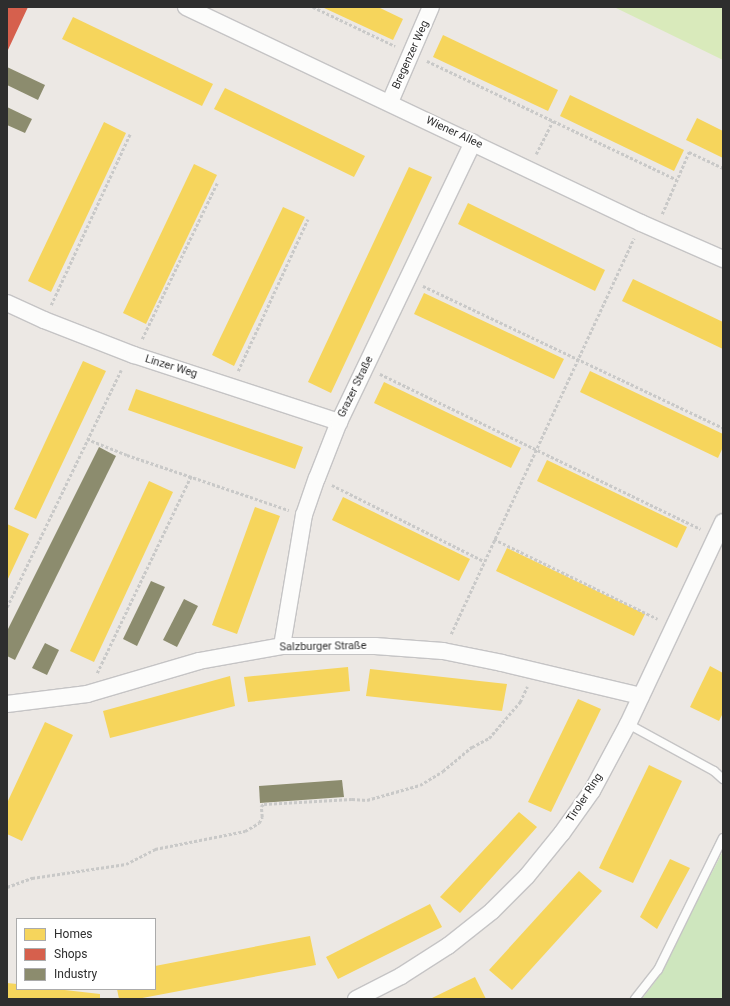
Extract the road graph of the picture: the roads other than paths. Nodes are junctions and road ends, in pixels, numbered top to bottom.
1 (186, 7) edge
2 (431, 7) edge
3 (390, 102) junction
4 (474, 142) junction
5 (723, 259) edge
6 (7, 303) edge
7 (339, 422) junction
8 (720, 530) edge
9 (282, 646) junction
10 (641, 696) junction
11 (7, 704) edge
12 (628, 724) junction
13 (723, 779) edge
14 (723, 838) edge
15 (356, 999) edge
16 (635, 999) edge

1 - 3 street, Wiener Allee
2 - 3 street, Bregenzer Weg
3 - 4 street, Wiener Allee
4 - 5 street, Wiener Allee
4 - 7 street, Grazer Straße
6 - 7 street, Linzer Weg
7 - 9 street, Grazer Straße
8 - 10 street, Tiroler Ring
9 - 10 street, Salzburger Straße
9 - 11 street, Salzburger Straße
10 - 12 street, Tiroler Ring
12 - 13 lane
12 - 15 street, Tiroler Ring
14 - 16 lane

